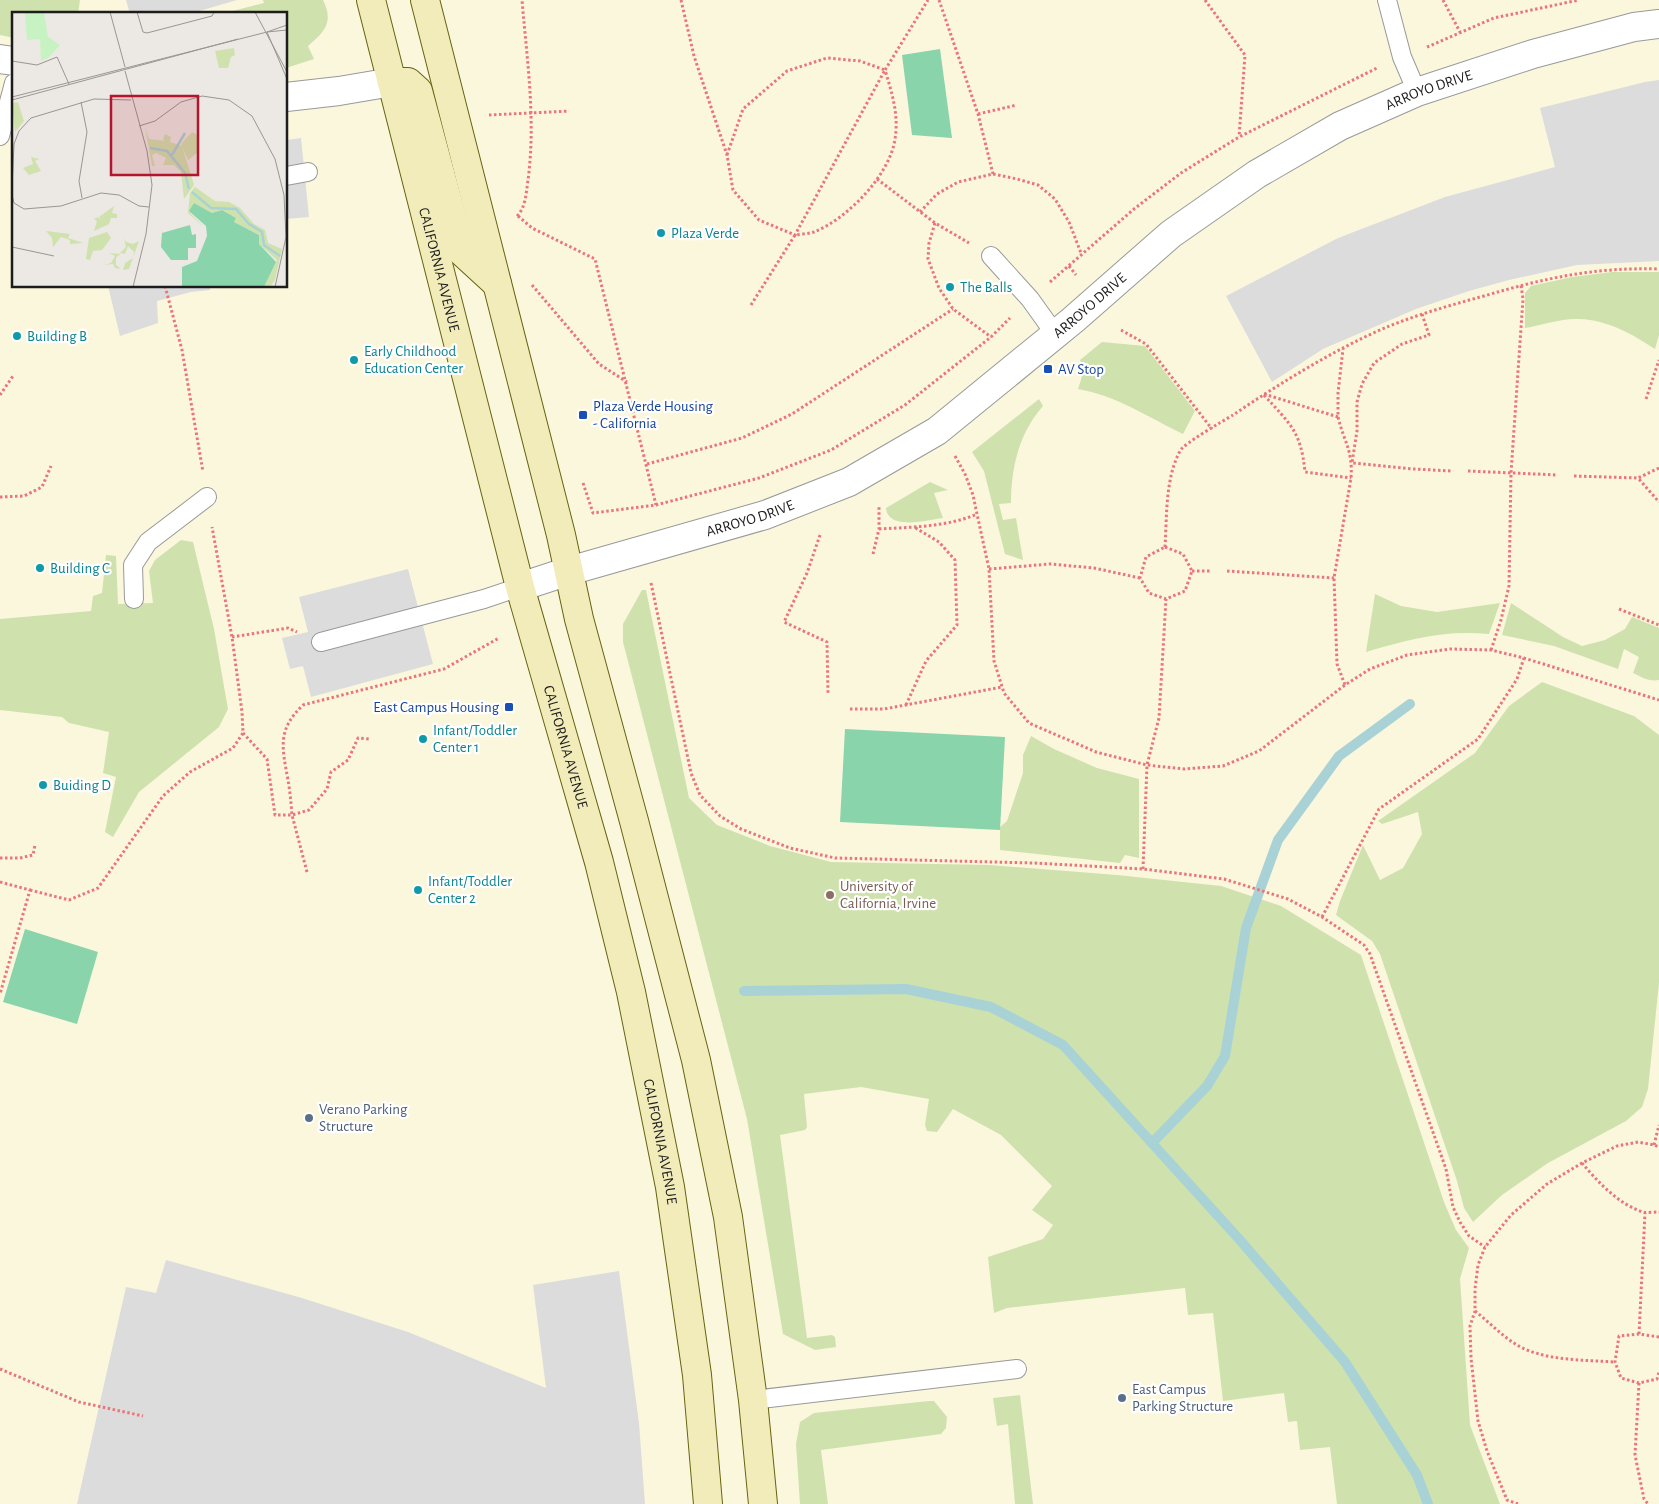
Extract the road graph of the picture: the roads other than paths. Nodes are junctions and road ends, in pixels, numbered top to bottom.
1 (371, 0) edge
2 (425, 0) edge
3 (1387, 0) edge
4 (1659, 24) edge
5 (392, 82) junction
6 (12, 91) edge
7 (1417, 92) junction
8 (288, 97) edge
9 (0, 136) edge
10 (308, 172) dead end
11 (288, 176) edge
12 (991, 256) road end
13 (497, 284) junction
14 (1055, 334) junction
15 (207, 498) road end
16 (569, 571) junction
17 (520, 587) junction
18 (134, 598) dead end
19 (321, 642) dead end
20 (1017, 1369) dead end
21 (753, 1400) junction
22 (708, 1504) edge
23 (763, 1504) edge

1 - 5 main road, CALIFORNIA AVENUE
2 - 13 main road
3 - 7 lane
4 - 7 street, ARROYO DRIVE
5 - 8 street
5 - 13 main road
5 - 17 main road, CALIFORNIA AVENUE
6 - 9 lane
7 - 14 street, ARROYO DRIVE
10 - 11 lane
12 - 14 lane
13 - 16 main road
14 - 16 street, ARROYO DRIVE
15 - 18 lane
16 - 17 street, ARROYO DRIVE
16 - 21 main road
17 - 19 lane
17 - 22 main road, CALIFORNIA AVENUE
20 - 21 lane
21 - 23 main road

